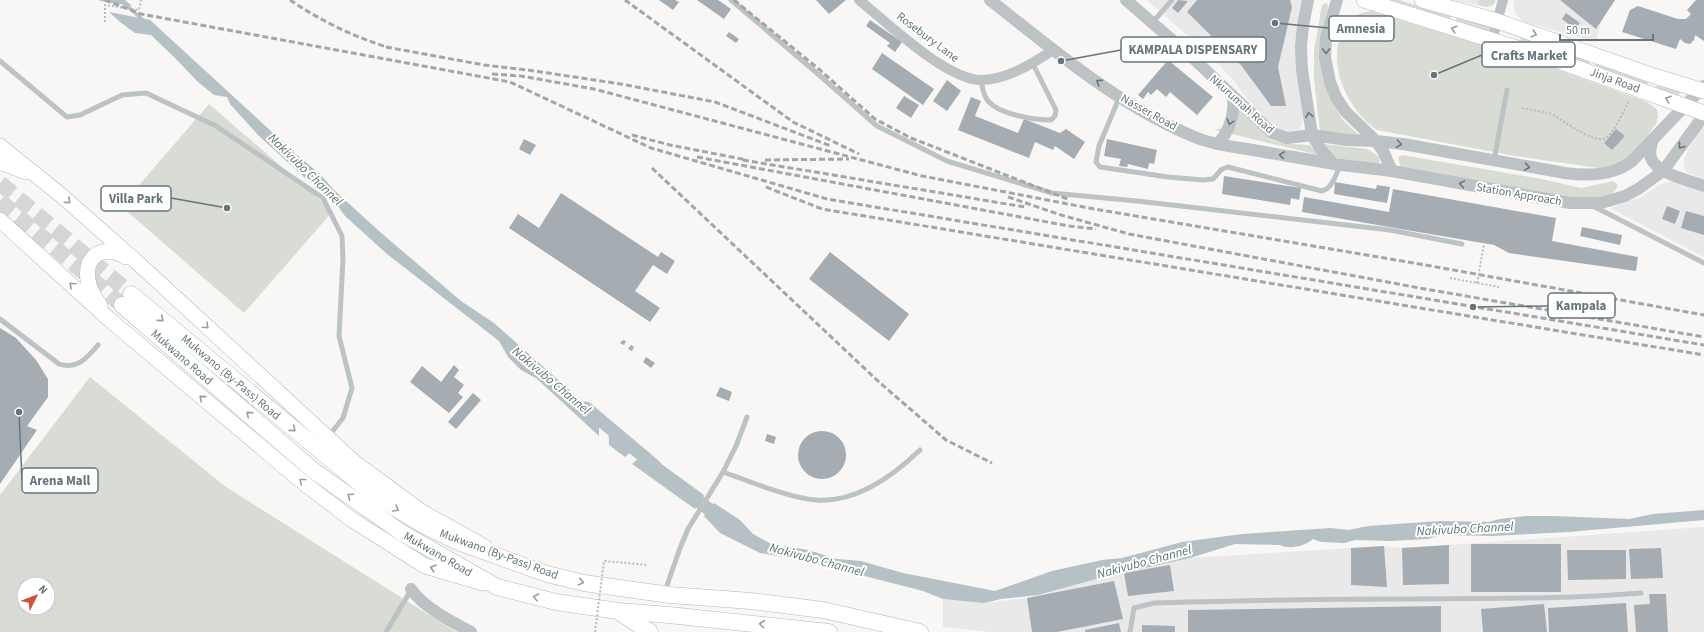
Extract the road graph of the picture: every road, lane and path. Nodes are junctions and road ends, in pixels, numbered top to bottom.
1 (141, 0) edge
2 (731, 0) edge
3 (859, 0) edge
4 (990, 0) edge
5 (1126, 0) edge
6 (1172, 0) edge
7 (1308, 0) edge
8 (1337, 0) edge
9 (1364, 0) edge
10 (1422, 0) edge
11 (1503, 0) edge
12 (105, 22) dead end
13 (1497, 22) junction
14 (1152, 23) junction
15 (1492, 40) junction
16 (1053, 50) junction
17 (0, 61) edge
18 (1033, 64) junction
19 (981, 80) junction
20 (1635, 88) junction
21 (1703, 89) edge
22 (1507, 90) dead end
23 (1120, 96) junction
24 (1233, 97) junction
25 (1686, 105) junction
26 (1522, 108) dead end
27 (1704, 114) edge
28 (1312, 135) junction
29 (1653, 139) junction
30 (1376, 141) junction
31 (1217, 144) junction
32 (0, 146) edge
33 (1494, 161) junction
34 (0, 162) edge
35 (1337, 164) junction
36 (1392, 171) junction
37 (1663, 171) junction
38 (38, 176) junction
39 (1704, 186) edge
40 (1590, 204) junction
41 (4, 224) edge
42 (1462, 244) dead end
43 (1484, 244) dead end
44 (1704, 263) edge
45 (139, 264) junction
46 (1450, 278) dead end
47 (1477, 283) junction
48 (1499, 287) dead end
49 (126, 300) joint
50 (0, 319) edge
51 (110, 320) junction
52 (98, 345) dead end
53 (747, 417) dead end
54 (328, 438) junction
55 (920, 450) dead end
56 (723, 472) junction
57 (508, 560) junction
58 (648, 565) dead end
59 (497, 587) junction
60 (411, 590) joint
61 (1641, 593) dead end
62 (664, 594) junction
63 (618, 611) junction
64 (734, 621) junction
65 (386, 632) edge
66 (471, 632) edge
67 (595, 632) edge
68 (650, 632) edge
69 (720, 632) edge
70 (829, 632) edge
71 (920, 632) edge
72 (1130, 632) edge

1 - 12 path
2 - 42 lane
3 - 19 street, Rosebury Lane
4 - 16 street, Nasser Road
5 - 14 street, Nkurumah Road
6 - 14 lane
28 -> 7 street
8 -> 30 street
15 -> 9 main road, Jinja Road
10 - 13 main road, Jinja Road
11 - 13 street
13 - 15 street
13 -> 21 main road, Jinja Road
14 - 24 street, Nkurumah Road
15 - 20 main road, Jinja Road
16 - 18 street, Rosebury Lane
23 -> 16 street, Nasser Road
17 - 54 lane
18 - 19 street, Rosebury Lane
18 - 19 lane
25 -> 20 main road, Jinja Road
20 - 26 path
21 - 25 street
22 - 33 lane
23 - 31 street, Nasser Road
23 - 35 lane
24 - 28 street, Nkurumah Road
24 -> 31 street
25 - 27 main road, Jinja Road
25 - 29 street
27 -> 37 street, Station Approach
28 - 30 street
28 - 35 street
33 -> 29 street
29 - 37 street
30 -> 33 street
30 - 36 street
35 -> 31 street, Nasser Road
32 - 38 main road
34 - 38 main road
35 - 36 street, Station Approach
40 -> 36 street, Station Approach
37 - 39 street
37 - 40 street, Station Approach
38 -> 45 main road
40 - 44 lane
51 -> 41 main road
43 - 47 path, bridge
45 - 51 main road
45 -> 54 main road
46 - 47 path
47 - 48 path
49 -> 57 highway, Mukwano (By-Pass) Road
59 -> 49 highway, Mukwano Road
50 - 52 lane
59 -> 51 main road
53 - 56 lane
54 - 57 main road
55 - 56 lane
56 - 62 lane
57 -> 62 highway, Mukwano (By-Pass) Road
58 - 67 path, bridge
63 -> 59 highway, Mukwano Road
60 - 65 lane
60 - 66 street
61 - 72 lane
62 - 71 highway, Mukwano (By-Pass) Road
63 - 64 highway, Mukwano Road
63 - 68 highway
64 - 69 highway
70 -> 64 highway, Mukwano Road

